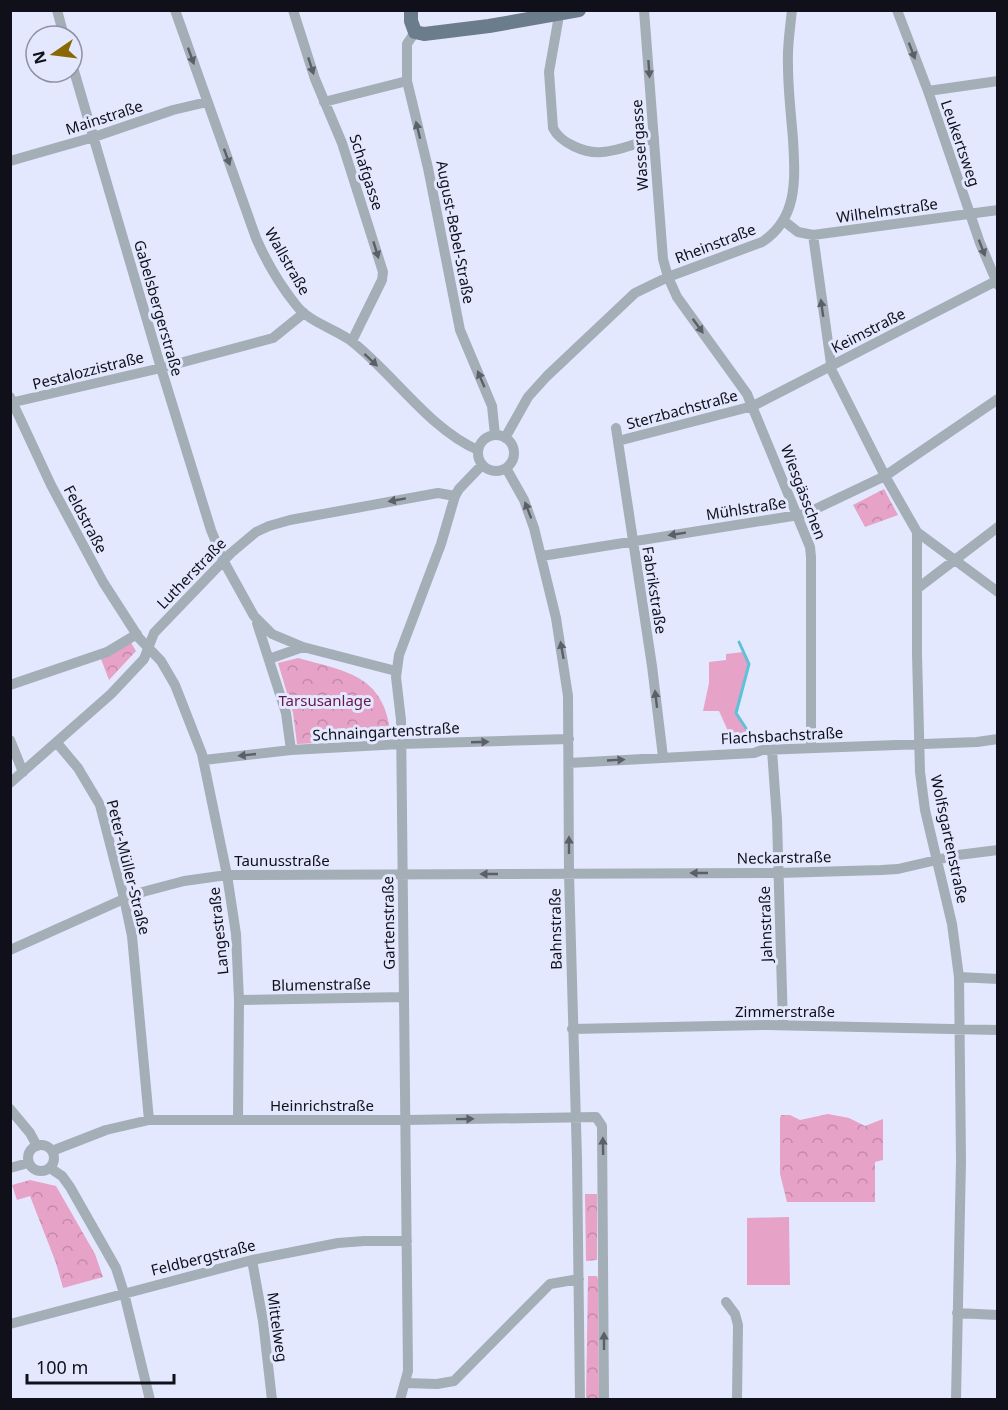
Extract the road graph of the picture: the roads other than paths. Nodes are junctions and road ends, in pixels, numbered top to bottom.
1 (175, 10) edge
2 (293, 10) edge
3 (411, 10) edge
4 (579, 10) edge
5 (644, 10) edge
6 (792, 10) edge
7 (897, 10) edge
8 (560, 12) edge
9 (415, 32) junction
10 (407, 81) junction
11 (998, 81) edge
12 (78, 84) edge
13 (928, 91) junction
14 (207, 102) junction
15 (324, 102) junction
16 (94, 137) junction
17 (654, 138) junction
18 (10, 161) edge
19 (998, 210) edge
20 (969, 214) junction
21 (784, 221) junction
22 (813, 235) junction
23 (668, 276) junction
24 (997, 283) edge
25 (304, 313) junction
26 (352, 341) junction
27 (830, 366) junction
28 (161, 368) junction
29 (998, 399) edge
30 (11, 401) edge
31 (753, 406) junction
32 (616, 428) dead end
33 (500, 437) junction
34 (618, 441) junction
35 (478, 450) junction
36 (483, 465) junction
37 (506, 468) junction
38 (885, 476) junction
39 (455, 496) junction
40 (797, 515) junction
41 (998, 527) edge
42 (917, 532) junction
43 (633, 542) junction
44 (542, 556) junction
45 (224, 560) junction
46 (955, 560) junction
47 (918, 588) junction
48 (998, 592) edge
49 (254, 616) junction
50 (137, 634) junction
51 (149, 647) junction
52 (303, 647) junction
53 (270, 659) junction
54 (396, 671) junction
55 (10, 685) edge
56 (569, 739) junction
57 (998, 739) edge
58 (10, 740) edge
59 (57, 743) junction
60 (919, 743) junction
61 (401, 744) junction
62 (811, 748) junction
63 (291, 750) junction
64 (772, 750) junction
65 (663, 757) junction
66 (204, 760) junction
67 (569, 763) junction
68 (23, 772) junction
69 (10, 783) edge
70 (998, 850) edge
71 (937, 859) junction
72 (779, 873) junction
73 (402, 874) junction
74 (569, 874) junction
75 (227, 875) junction
76 (124, 898) junction
77 (10, 951) edge
78 (959, 978) junction
79 (998, 979) edge
80 (404, 997) junction
81 (239, 1000) junction
82 (783, 1025) junction
83 (960, 1028) junction
84 (572, 1029) junction
85 (998, 1030) edge
86 (10, 1109) edge
87 (576, 1117) junction
88 (148, 1120) junction
89 (238, 1120) junction
90 (407, 1120) junction
91 (37, 1146) junction
92 (52, 1151) junction
93 (28, 1163) junction
94 (10, 1168) edge
95 (50, 1168) junction
96 (407, 1241) junction
97 (252, 1260) junction
98 (579, 1279) junction
99 (124, 1293) junction
100 (726, 1302) dead end
101 (957, 1313) junction
102 (998, 1315) edge
103 (10, 1324) edge
104 (406, 1383) junction
105 (150, 1400) edge
106 (272, 1400) edge
107 (400, 1400) edge
108 (580, 1400) edge
109 (604, 1400) edge
110 (737, 1400) edge
111 (956, 1400) edge

1 -> 14 street, Wallstraße
2 -> 15 street, Schafgasse
3 - 9 main road
4 - 8 main road
5 -> 17 street, Wassergasse
6 - 21 street, Rheinstraße
7 -> 13 street, Leukertsweg
8 - 9 main road
8 - 17 street
9 - 10 street, August-Bebel-Straße
10 - 15 street
33 -> 10 street, August-Bebel-Straße
11 - 13 street
12 - 16 street, Gabelsbergerstraße
13 - 20 street, Leukertsweg
14 - 16 street, Mainstraße
14 -> 25 street, Wallstraße
15 -> 26 street, Schafgasse
16 - 18 street, Mainstraße
16 - 28 street, Gabelsbergerstraße
17 - 23 street, Wassergasse
19 - 20 street, Wilhelmstraße
20 - 22 street, Wilhelmstraße
20 -> 24 street, Leukertsweg
21 - 22 street
21 - 23 street, Rheinstraße
27 -> 22 street, Wolfsgartenstraße
23 -> 31 street, Wiesgässchen
23 - 33 street, Rheinstraße
24 - 27 street, Keimstraße
25 - 26 street, Wallstraße
25 - 28 street, Pestalozzistraße
26 -> 35 street, Wallstraße
27 - 31 street, Keimstraße
27 - 38 street, Wolfsgartenstraße
28 - 30 street, Pestalozzistraße
28 - 45 street, Gabelsbergerstraße
29 - 38 street, Mühlstraße
30 - 50 street, Feldstraße
31 - 34 street, Sterzbachstraße
31 - 40 street, Wiesgässchen
32 - 34 street, Fabrikstraße
33 - 35 street
33 - 37 street
34 - 43 street, Fabrikstraße
35 - 36 street
36 - 37 street
36 - 39 street, Gartenstraße
44 -> 37 street, Bahnstraße
38 - 40 street, Mühlstraße
38 - 42 street, Wolfsgartenstraße
39 -> 45 street, Lutherstraße
39 - 54 street, Gartenstraße
40 -> 43 street, Mühlstraße
40 - 62 street, Wiesgässchen
41 - 46 street
42 - 46 street
42 - 47 street, Wolfsgartenstraße
43 - 44 street, Mühlstraße
65 -> 43 street, Fabrikstraße
56 -> 44 street, Bahnstraße
45 - 49 street, Gabelsbergerstraße
45 - 51 street, Lutherstraße
46 - 47 street
46 - 48 street
47 - 60 street, Wolfsgartenstraße
49 - 52 street
49 - 53 street
50 - 51 street, Feldstraße
50 - 55 street
51 - 59 street, Lutherstraße
51 - 66 street, Langestraße
52 - 53 street
52 - 54 street
53 - 63 street
54 - 61 street, Gartenstraße
61 -> 56 street, Schnaingartenstraße
56 - 67 street, Bahnstraße
57 - 60 street, Flachsbachstraße
58 - 68 street
59 - 68 street, Lutherstraße
59 - 76 street, Peter-Müller-Straße
60 - 62 street, Flachsbachstraße
60 - 71 street, Wolfsgartenstraße
61 - 63 street, Schnaingartenstraße
61 - 73 street, Gartenstraße
62 - 64 street, Flachsbachstraße
63 -> 66 street, Schnaingartenstraße
64 - 65 street, Flachsbachstraße
64 - 72 street, Jahnstraße
67 -> 65 street, Flachsbachstraße
66 - 75 street, Langestraße
74 -> 67 street, Bahnstraße
68 - 69 street, Lutherstraße
70 - 71 street, Neckarstraße
71 - 72 street, Neckarstraße
71 - 78 street, Wolfsgartenstraße
72 -> 74 street, Neckarstraße
72 - 82 street, Jahnstraße
74 -> 73 street, Taunusstraße
73 - 75 street, Taunusstraße
73 - 80 street, Gartenstraße
74 - 84 street, Bahnstraße
75 - 76 street, Taunusstraße
75 - 81 street, Langestraße
76 - 77 street, Taunusstraße
76 - 88 street, Peter-Müller-Straße
78 - 79 street
78 - 83 street, Wolfsgartenstraße
80 - 81 street, Blumenstraße
80 - 90 street, Gartenstraße
81 - 89 street, Langestraße
82 - 83 street, Zimmerstraße
82 - 84 street, Zimmerstraße
83 - 85 street, Zimmerstraße
83 - 101 street, Wolfsgartenstraße
84 - 87 street, Bahnstraße
86 - 91 street
90 -> 87 street, Heinrichstraße
87 - 98 street, Bahnstraße
109 -> 87 street, Heinrichstraße
88 - 89 street, Heinrichstraße
88 - 92 street, Heinrichstraße
89 - 90 street, Heinrichstraße
90 - 96 street, Gartenstraße
91 - 92 street
91 - 93 street
92 - 95 street
93 - 94 street
93 - 95 street
95 - 99 street
96 - 97 street, Feldbergstraße
96 - 104 street, Gartenstraße
97 - 99 street, Feldbergstraße
97 - 106 street, Mittelweg
98 - 104 street
98 - 108 street, Bahnstraße
99 - 103 street, Feldbergstraße
99 - 105 street
100 - 110 street
101 - 102 street
101 - 111 street, Wolfsgartenstraße
104 - 107 street, Gartenstraße

